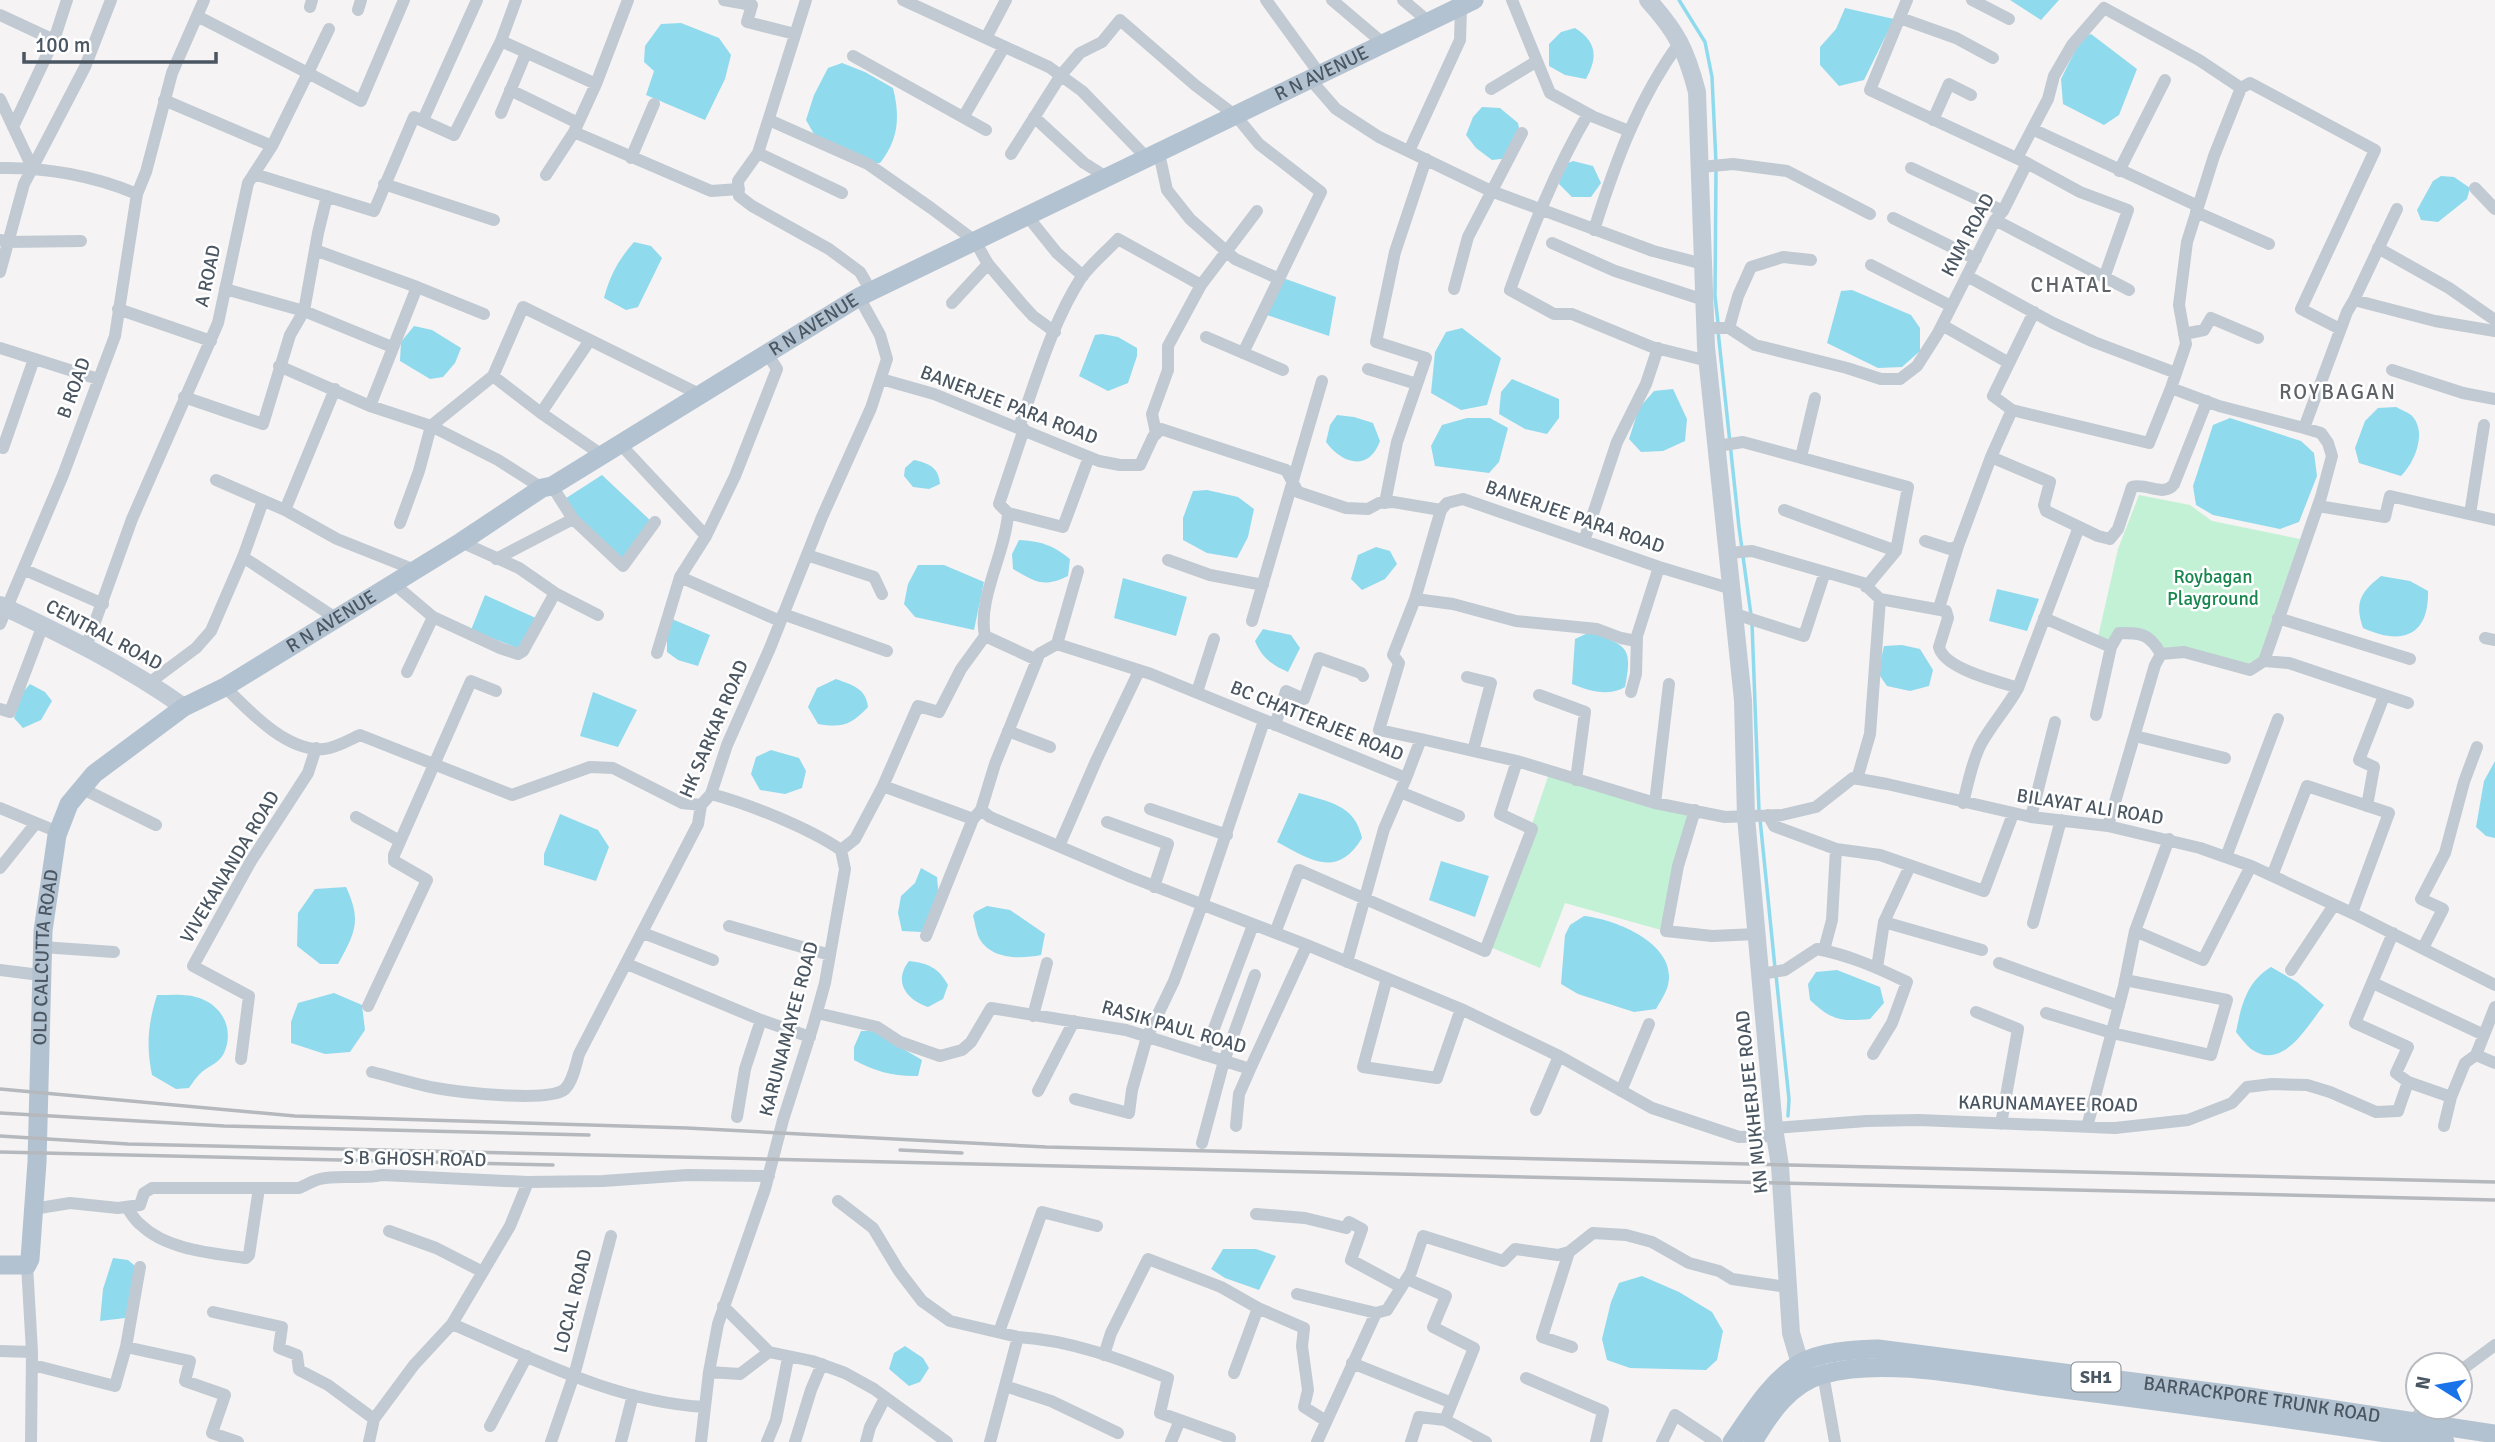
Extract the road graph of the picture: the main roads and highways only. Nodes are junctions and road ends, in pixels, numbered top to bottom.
1 (1465, 3) edge
2 (184, 707) joint
3 (0, 1265) edge
4 (1809, 1373) junction
5 (2495, 1434) edge
6 (1732, 1442) edge
7 (1753, 1442) edge
8 (2445, 1442) edge

1 - 2 main road, R N AVENUE
2 - 3 main road, OLD CALCUTTA ROAD
4 - 5 main road, BARRACKPORE TRUNK ROAD / SH1
4 - 6 main road, BARRACKPORE TRUNK ROAD / SH1
4 - 7 main road, BARRACKPORE TRUNK ROAD / SH1
4 - 8 main road, BARRACKPORE TRUNK ROAD / SH1

